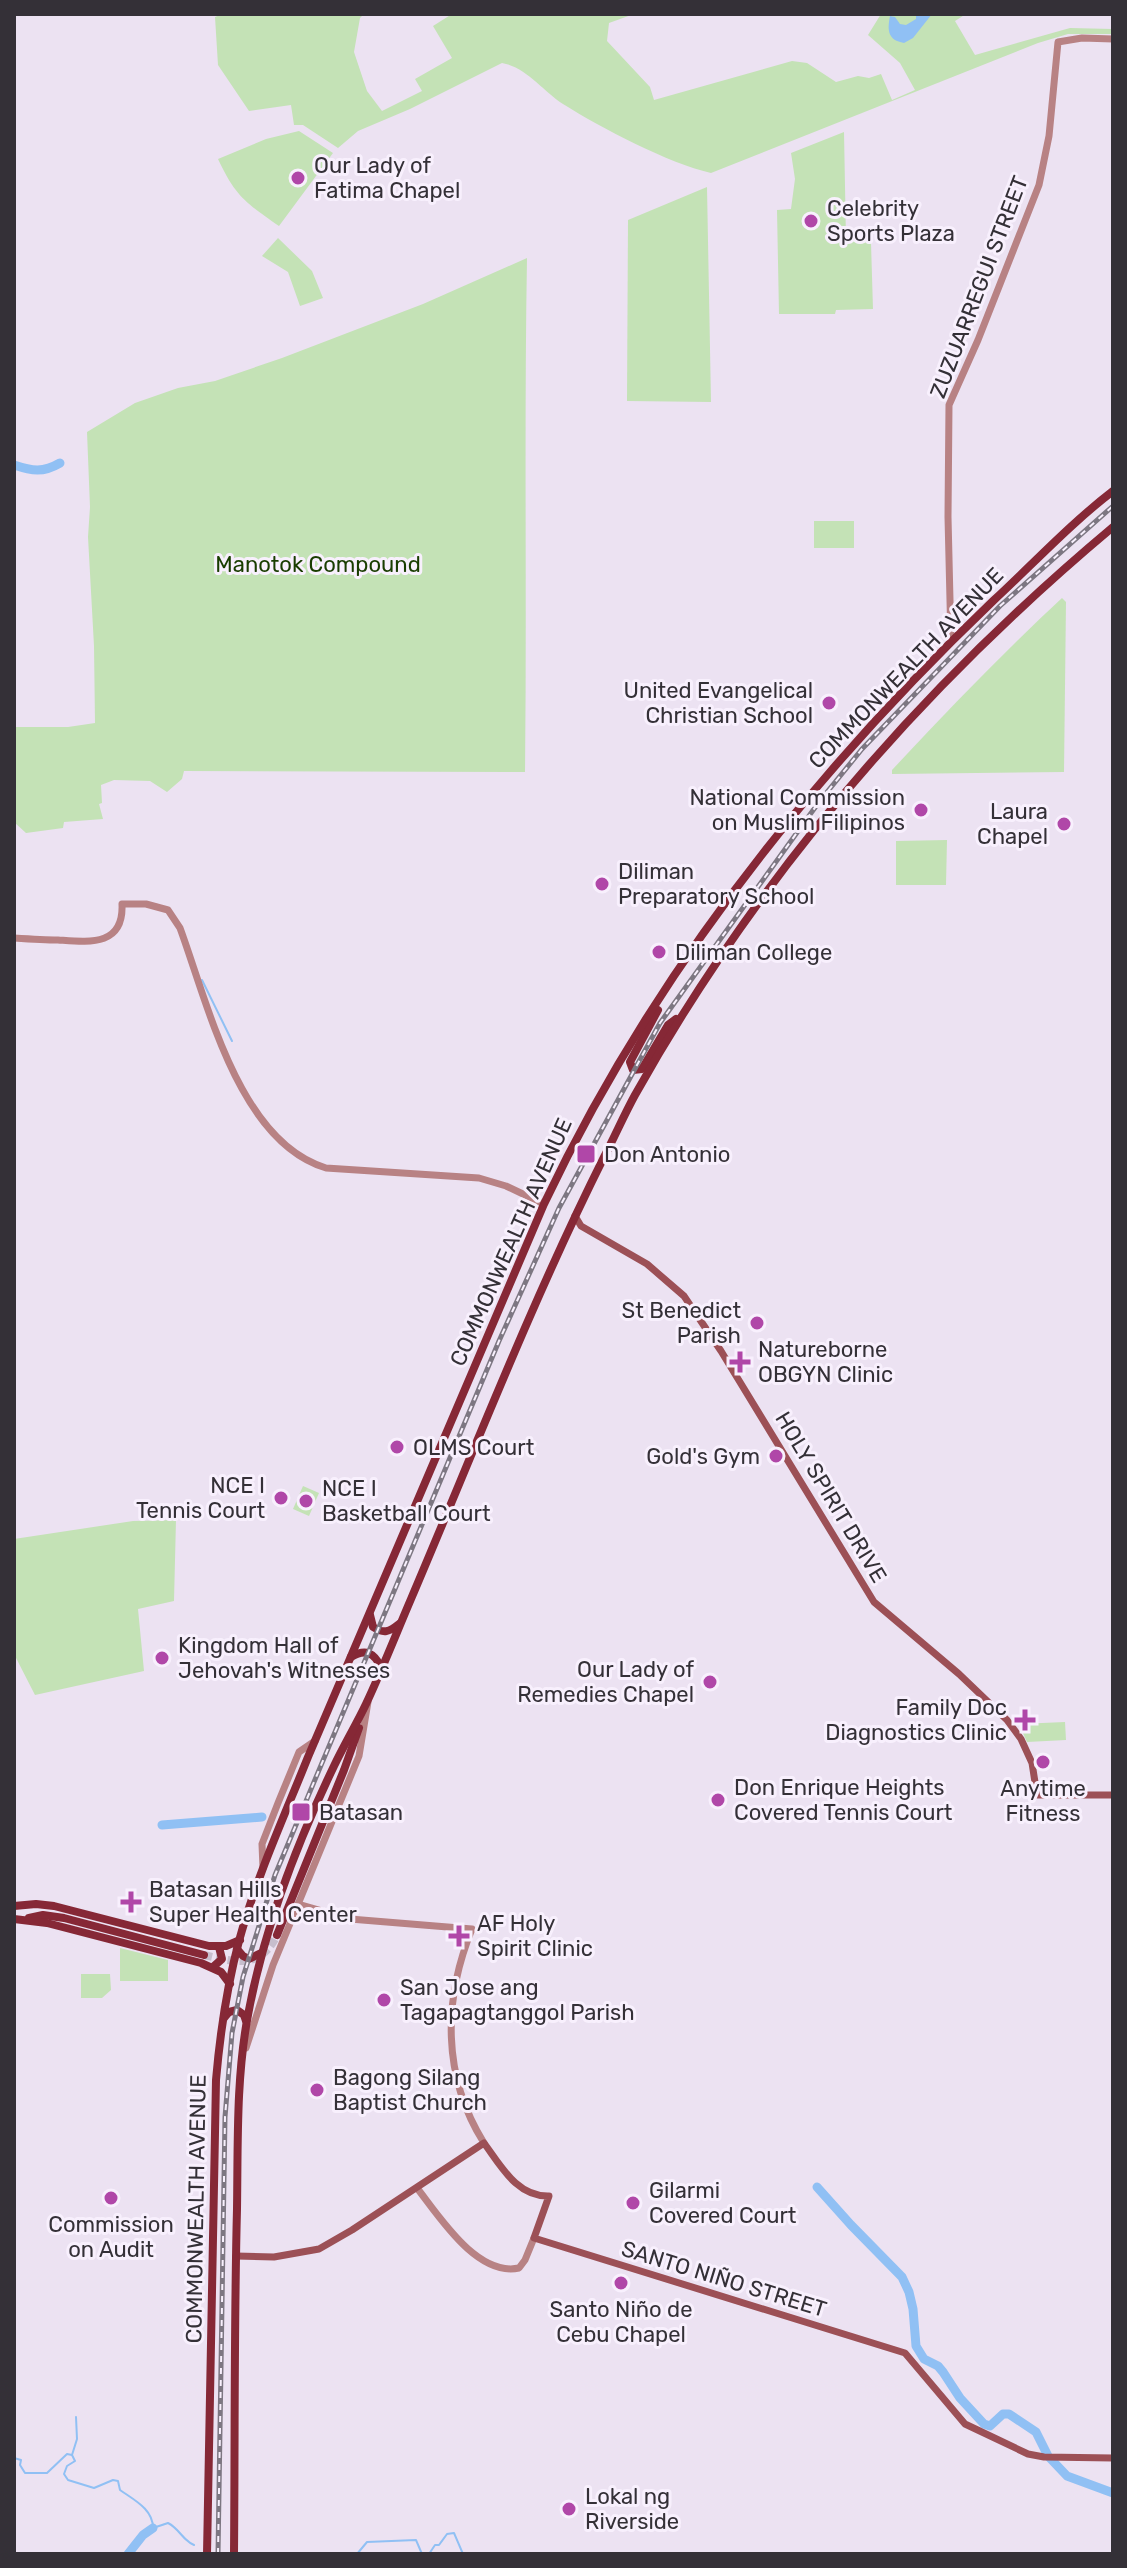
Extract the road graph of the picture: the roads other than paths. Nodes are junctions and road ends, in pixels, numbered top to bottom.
1 (1113, 39) edge
2 (1113, 491) edge
3 (1113, 527) edge
4 (951, 642) junction
5 (14, 938) edge
6 (671, 983) junction
7 (684, 1014) junction
8 (544, 1204) junction
9 (575, 1216) junction
10 (581, 1226) junction
11 (569, 1228) junction
12 (370, 1614) junction
13 (400, 1623) junction
14 (351, 1657) junction
15 (381, 1667) junction
16 (368, 1700) junction
17 (1113, 1795) edge
18 (298, 1904) junction
19 (14, 1906) edge
20 (14, 1919) edge
21 (25, 1919) junction
22 (277, 1935) tunnel mouth
23 (238, 1945) junction
24 (219, 1947) junction
25 (261, 1953) junction
26 (204, 1955) tunnel mouth
27 (213, 1967) junction
28 (230, 1984) junction
29 (222, 2023) junction
30 (246, 2026) junction
31 (243, 2056) junction
32 (484, 2143) junction
33 (417, 2188) junction
34 (534, 2238) junction
35 (236, 2256) junction
36 (1113, 2458) edge
37 (207, 2554) edge
38 (234, 2554) edge

1 - 4 street, ZUZUARREGUI STREET
2 - 4 main road, COMMONWEALTH AVENUE
3 - 7 main road, COMMONWEALTH AVENUE
4 - 6 main road, COMMONWEALTH AVENUE
5 - 8 street
6 - 7 main road
6 - 8 main road, COMMONWEALTH AVENUE
7 - 9 main road, COMMONWEALTH AVENUE
8 - 12 main road, COMMONWEALTH AVENUE
9 - 10 main road, HOLY SPIRIT DRIVE
9 - 11 main road, COMMONWEALTH AVENUE
10 - 11 main road
10 - 17 main road, HOLY SPIRIT DRIVE
11 - 13 main road, COMMONWEALTH AVENUE
12 - 13 main road
12 - 14 main road, COMMONWEALTH AVENUE
13 - 15 main road, COMMONWEALTH AVENUE
14 - 15 main road
14 - 23 main road, COMMONWEALTH AVENUE
15 - 16 main road, COMMONWEALTH AVENUE
16 - 18 street, COMMONWEALTH AVENUE
16 - 22 main road
16 - 25 main road, COMMONWEALTH AVENUE
18 - 31 street, COMMONWEALTH AVENUE
18 - 32 street
19 - 24 main road
20 - 21 main road
21 - 26 main road
21 - 27 main road
23 - 24 main road
23 - 25 main road
23 - 28 main road, COMMONWEALTH AVENUE
24 - 27 main road
25 - 30 main road, COMMONWEALTH AVENUE
27 - 28 main road
28 - 29 main road, COMMONWEALTH AVENUE
29 - 30 main road
29 - 37 main road, COMMONWEALTH AVENUE
30 - 31 main road, COMMONWEALTH AVENUE
31 - 35 main road, COMMONWEALTH AVENUE
32 - 33 main road
32 - 34 main road
33 - 34 street
33 - 35 main road
34 - 36 main road, SANTO NIÑO STREET
35 - 38 main road, COMMONWEALTH AVENUE

